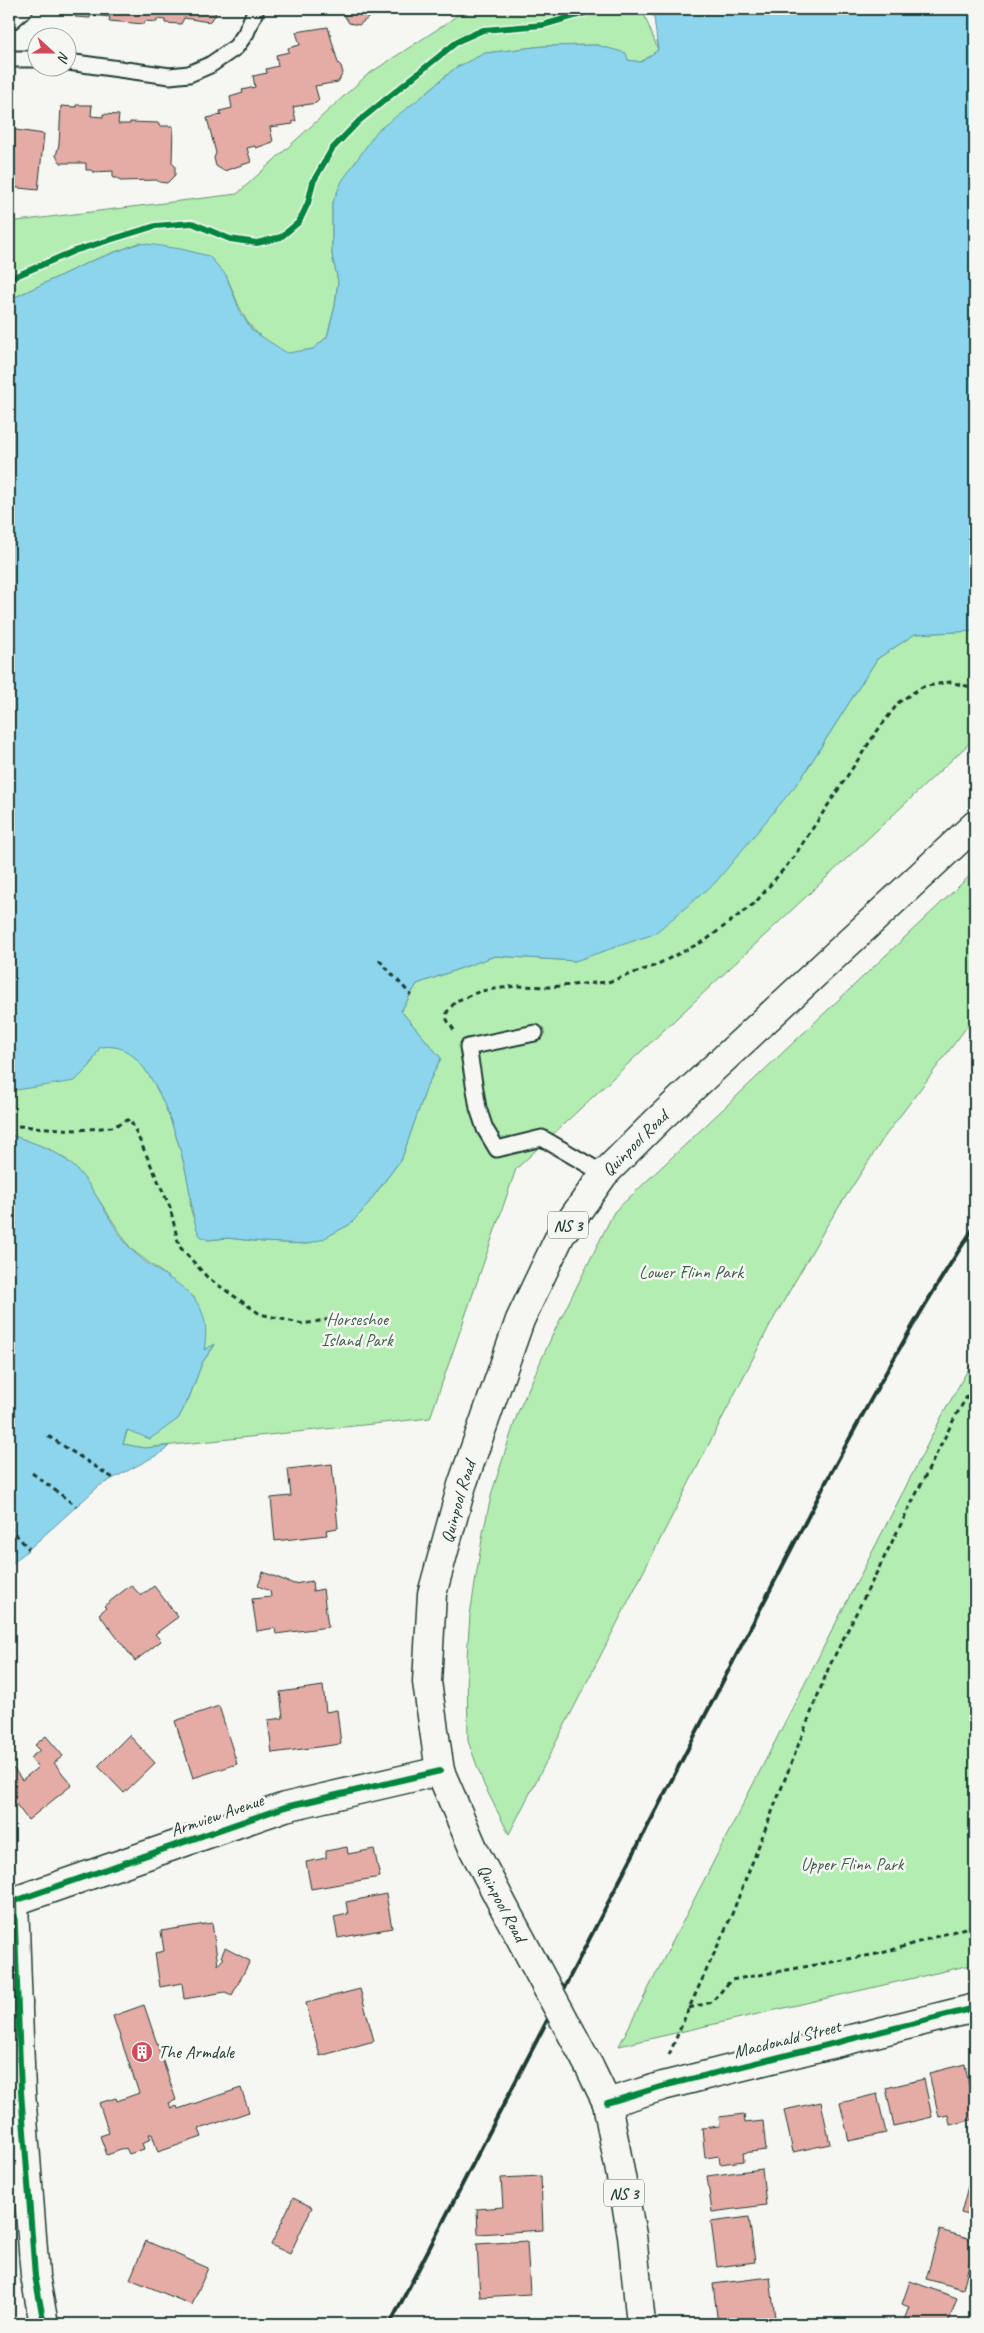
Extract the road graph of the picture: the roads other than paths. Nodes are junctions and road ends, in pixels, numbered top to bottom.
1 (25, 9) edge
2 (256, 9) edge
3 (9, 23) edge
4 (9, 59) edge
5 (28, 60) edge
6 (78, 63) edge
7 (975, 825) edge
8 (535, 1033) dead end
9 (604, 1174) junction
10 (440, 1771) junction
11 (11, 1902) edge
12 (13, 1999) edge
13 (975, 2008) edge
14 (607, 2103) junction
15 (44, 2324) edge
16 (640, 2324) edge

1 - 3 lane
2 - 6 lane
4 - 5 lane
7 - 9 main road, Quinpool Road / NS 3
8 - 9 lane
9 - 10 main road, Quinpool Road / NS 3
10 - 11 main road, Armview Avenue
10 - 14 main road, Quinpool Road / NS 3, bridge
11 - 12 main road
12 - 15 main road
13 - 14 main road, Macdonald Street
14 - 16 main road, Quinpool Road / NS 3

